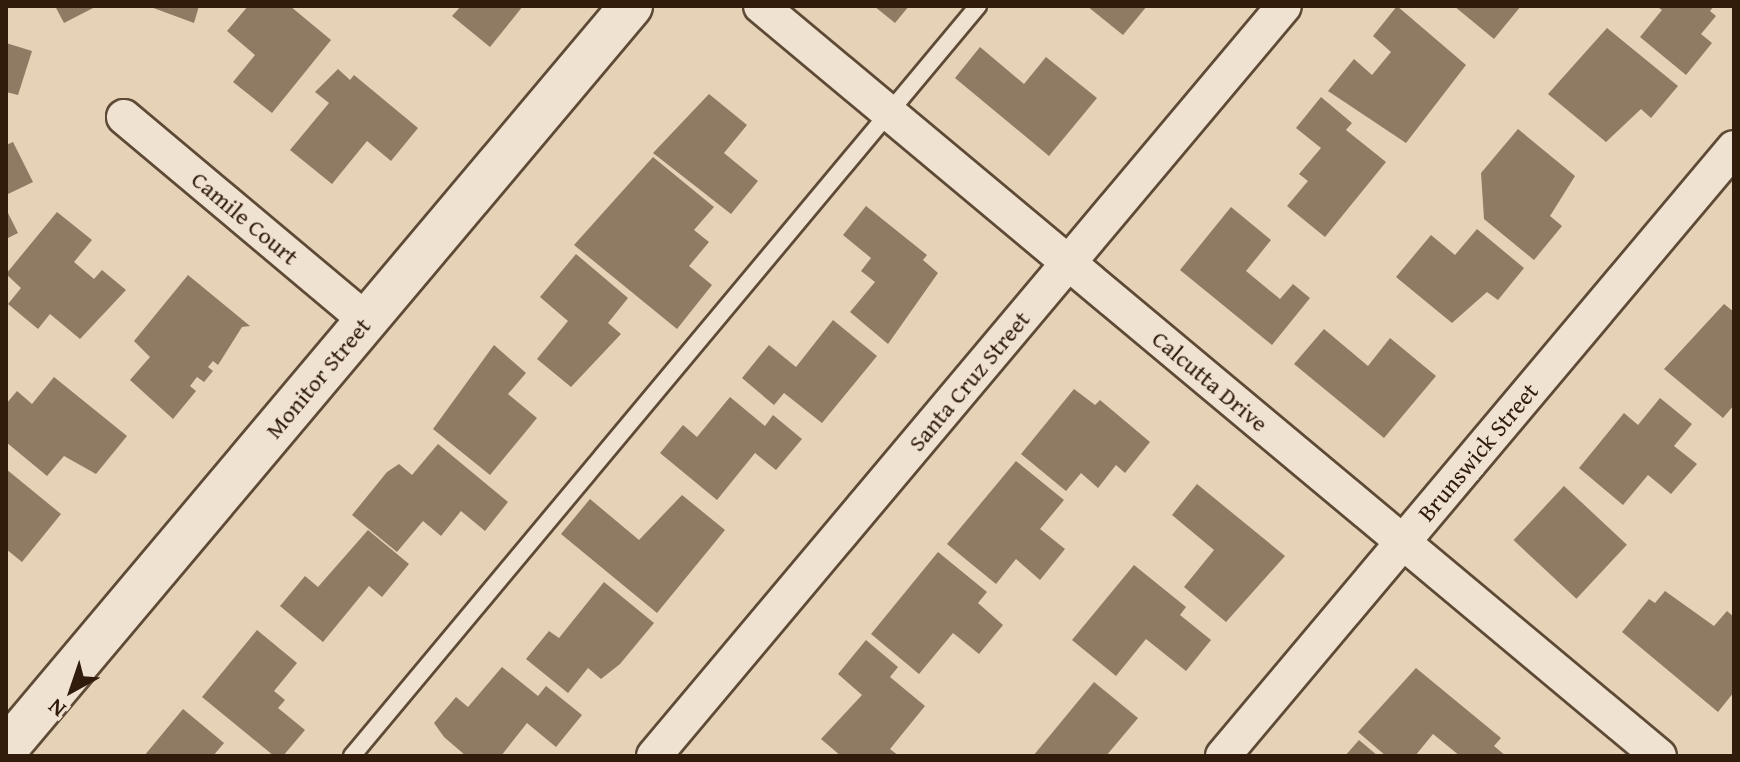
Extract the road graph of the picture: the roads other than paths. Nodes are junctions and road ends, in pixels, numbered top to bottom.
1 (631, 6) edge
2 (761, 6) edge
3 (978, 6) edge
4 (1284, 6) edge
5 (889, 113) junction
6 (124, 117) dead end
7 (1734, 148) edge
8 (1068, 263) junction
9 (366, 320) junction
10 (1403, 542) junction
11 (6, 749) edge
12 (352, 756) edge
13 (654, 756) edge
14 (1223, 756) edge
15 (1659, 756) edge

1 - 9 street, Monitor Street
2 - 5 street, Calcutta Drive
3 - 5 lane
4 - 8 street, Santa Cruz Street
5 - 8 street, Calcutta Drive
5 - 12 lane
6 - 9 street, Camile Court
7 - 10 street, Brunswick Street
8 - 10 street, Calcutta Drive
8 - 13 street, Santa Cruz Street
9 - 11 street, Monitor Street
10 - 14 street, Brunswick Street
10 - 15 street, Calcutta Drive

